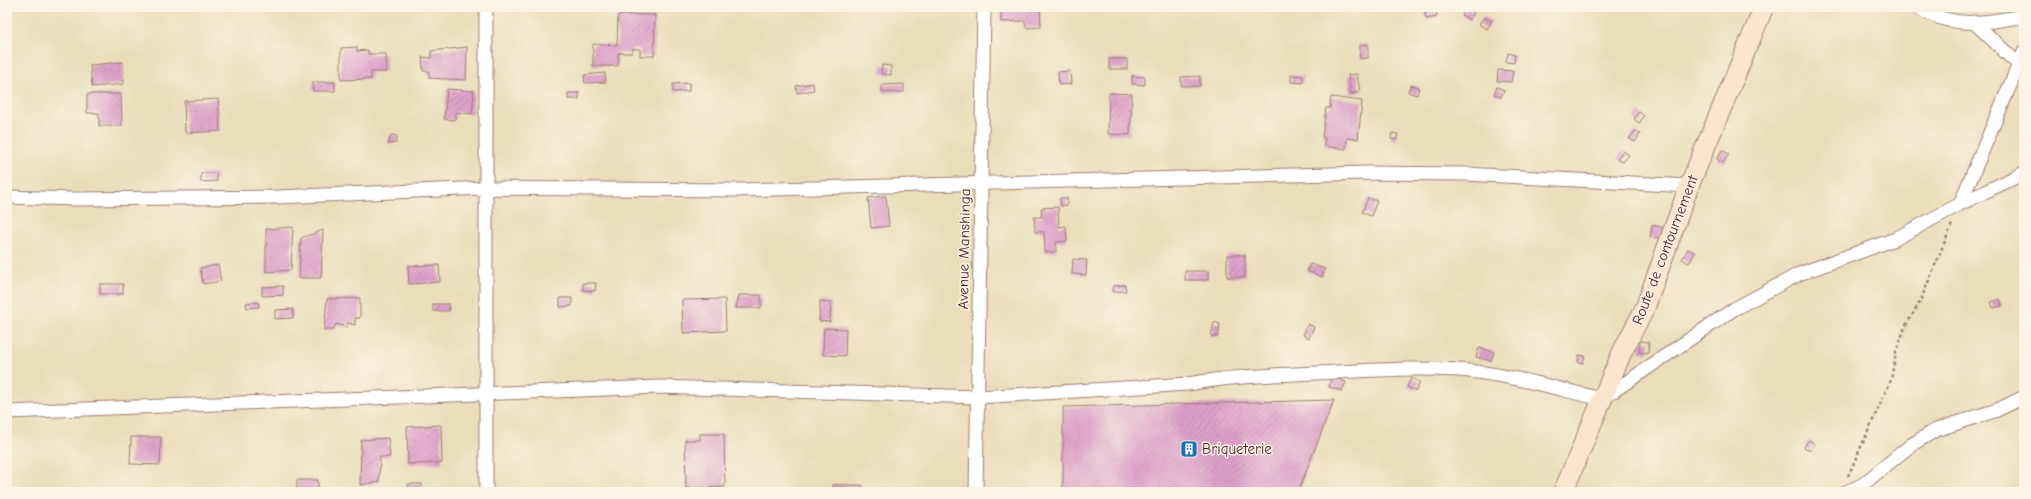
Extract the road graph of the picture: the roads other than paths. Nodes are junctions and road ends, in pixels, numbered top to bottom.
1 (486, 7) edge
2 (984, 7) edge
3 (1764, 7) edge
4 (1917, 7) edge
5 (2024, 16) edge
6 (1974, 22) junction
7 (2021, 58) edge
8 (2024, 173) edge
9 (981, 184) junction
10 (1689, 186) junction
11 (485, 188) junction
12 (7, 197) edge
13 (1960, 204) junction
14 (487, 395) junction
15 (978, 397) junction
16 (2024, 397) edge
17 (1602, 399) junction
18 (7, 412) edge
19 (486, 492) edge
20 (976, 492) edge
21 (1563, 492) edge
22 (1846, 492) edge

1 - 11 street
2 - 9 street, Avenue Manshinga
3 - 10 street, Route de contournement
4 - 6 street
5 - 6 street
6 - 7 street
7 - 13 street
8 - 13 street
9 - 10 street
9 - 11 street
9 - 15 street, Avenue Manshinga
10 - 17 street, Route de contournement
11 - 12 street
11 - 14 street
13 - 17 street
14 - 15 street
14 - 18 street
14 - 19 street
15 - 17 street
15 - 20 street, Avenue Manshinga
16 - 22 street
17 - 21 street, Route de contournement

